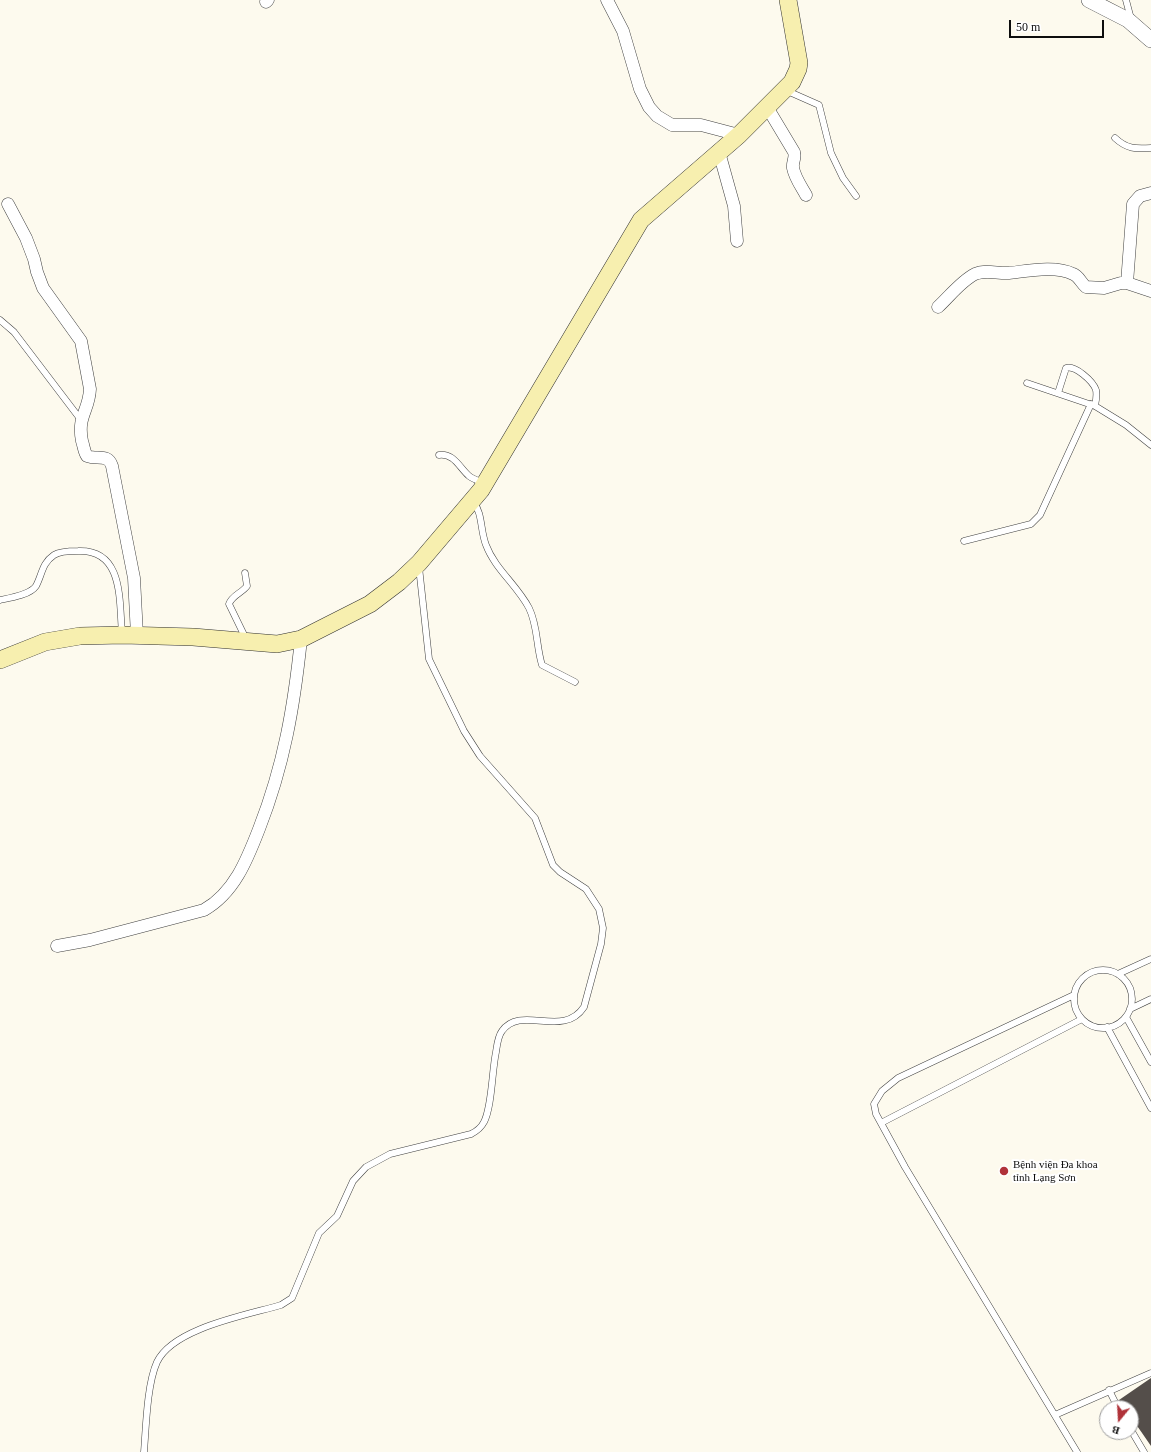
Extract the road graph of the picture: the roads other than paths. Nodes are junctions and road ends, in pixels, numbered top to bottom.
1 (788, 0) edge
2 (1089, 0) edge
3 (1126, 0) edge
4 (610, 2) edge
5 (1132, 23) junction
6 (1151, 40) edge
7 (784, 90) junction
8 (767, 107) junction
9 (739, 135) junction
10 (1115, 138) dead end
11 (1151, 148) edge
12 (719, 152) junction
13 (1151, 193) edge
14 (806, 195) dead end
15 (856, 196) dead end
16 (8, 204) dead end
17 (737, 241) dead end
18 (1127, 283) junction
19 (1151, 291) edge
20 (938, 307) dead end
21 (0, 320) edge
22 (1027, 383) dead end
23 (1058, 393) junction
24 (1093, 405) junction
25 (81, 420) junction
26 (1151, 445) edge
27 (439, 455) dead end
28 (485, 483) junction
29 (473, 501) junction
30 (964, 541) dead end
31 (419, 563) junction
32 (246, 573) dead end
33 (0, 600) edge
34 (130, 635) junction
35 (301, 639) junction
36 (248, 642) junction
37 (0, 660) edge
38 (575, 682) dead end
39 (57, 946) dead end
40 (1151, 959) edge
41 (1118, 974) junction
42 (1074, 995) junction
43 (1151, 999) edge
44 (1130, 1009) junction
45 (1126, 1017) junction
46 (1082, 1018) junction
47 (1107, 1027) junction
48 (1151, 1062) edge
49 (1151, 1108) edge
50 (881, 1123) junction
51 (1151, 1373) edge
52 (1109, 1390) junction
53 (1114, 1400) edge
54 (1055, 1416) junction
55 (1137, 1440) edge
56 (144, 1452) edge
57 (1077, 1452) edge
58 (1144, 1452) edge

1 - 7 main road
2 - 5 street
3 - 5 lane
4 - 9 street
5 - 6 street
7 - 8 main road
7 - 15 lane
8 - 9 main road
8 - 14 street
9 - 12 main road
10 - 11 lane
12 - 17 street
12 - 28 main road
13 - 18 street
16 - 25 street
18 - 19 street
18 - 20 street
21 - 25 lane
22 - 23 lane
23 - 24 lane
23 - 24 lane
24 - 26 lane
24 - 30 lane
25 - 34 street
27 - 28 lane
28 - 29 main road
29 - 31 main road
29 - 38 lane
31 - 35 main road
31 - 56 lane
32 - 36 lane
33 - 34 lane
34 - 36 main road
34 - 37 main road
35 - 36 main road
35 - 39 street
40 - 41 lane
41 - 42 lane
41 - 44 lane
42 - 46 lane
42 - 50 lane
43 - 44 lane
44 - 45 lane
45 - 47 lane
45 - 48 lane
46 - 47 lane
46 - 50 lane
47 - 49 lane
50 - 54 lane
51 - 52 lane
52 - 53 lane
52 - 54 lane
54 - 57 lane
55 - 58 lane

